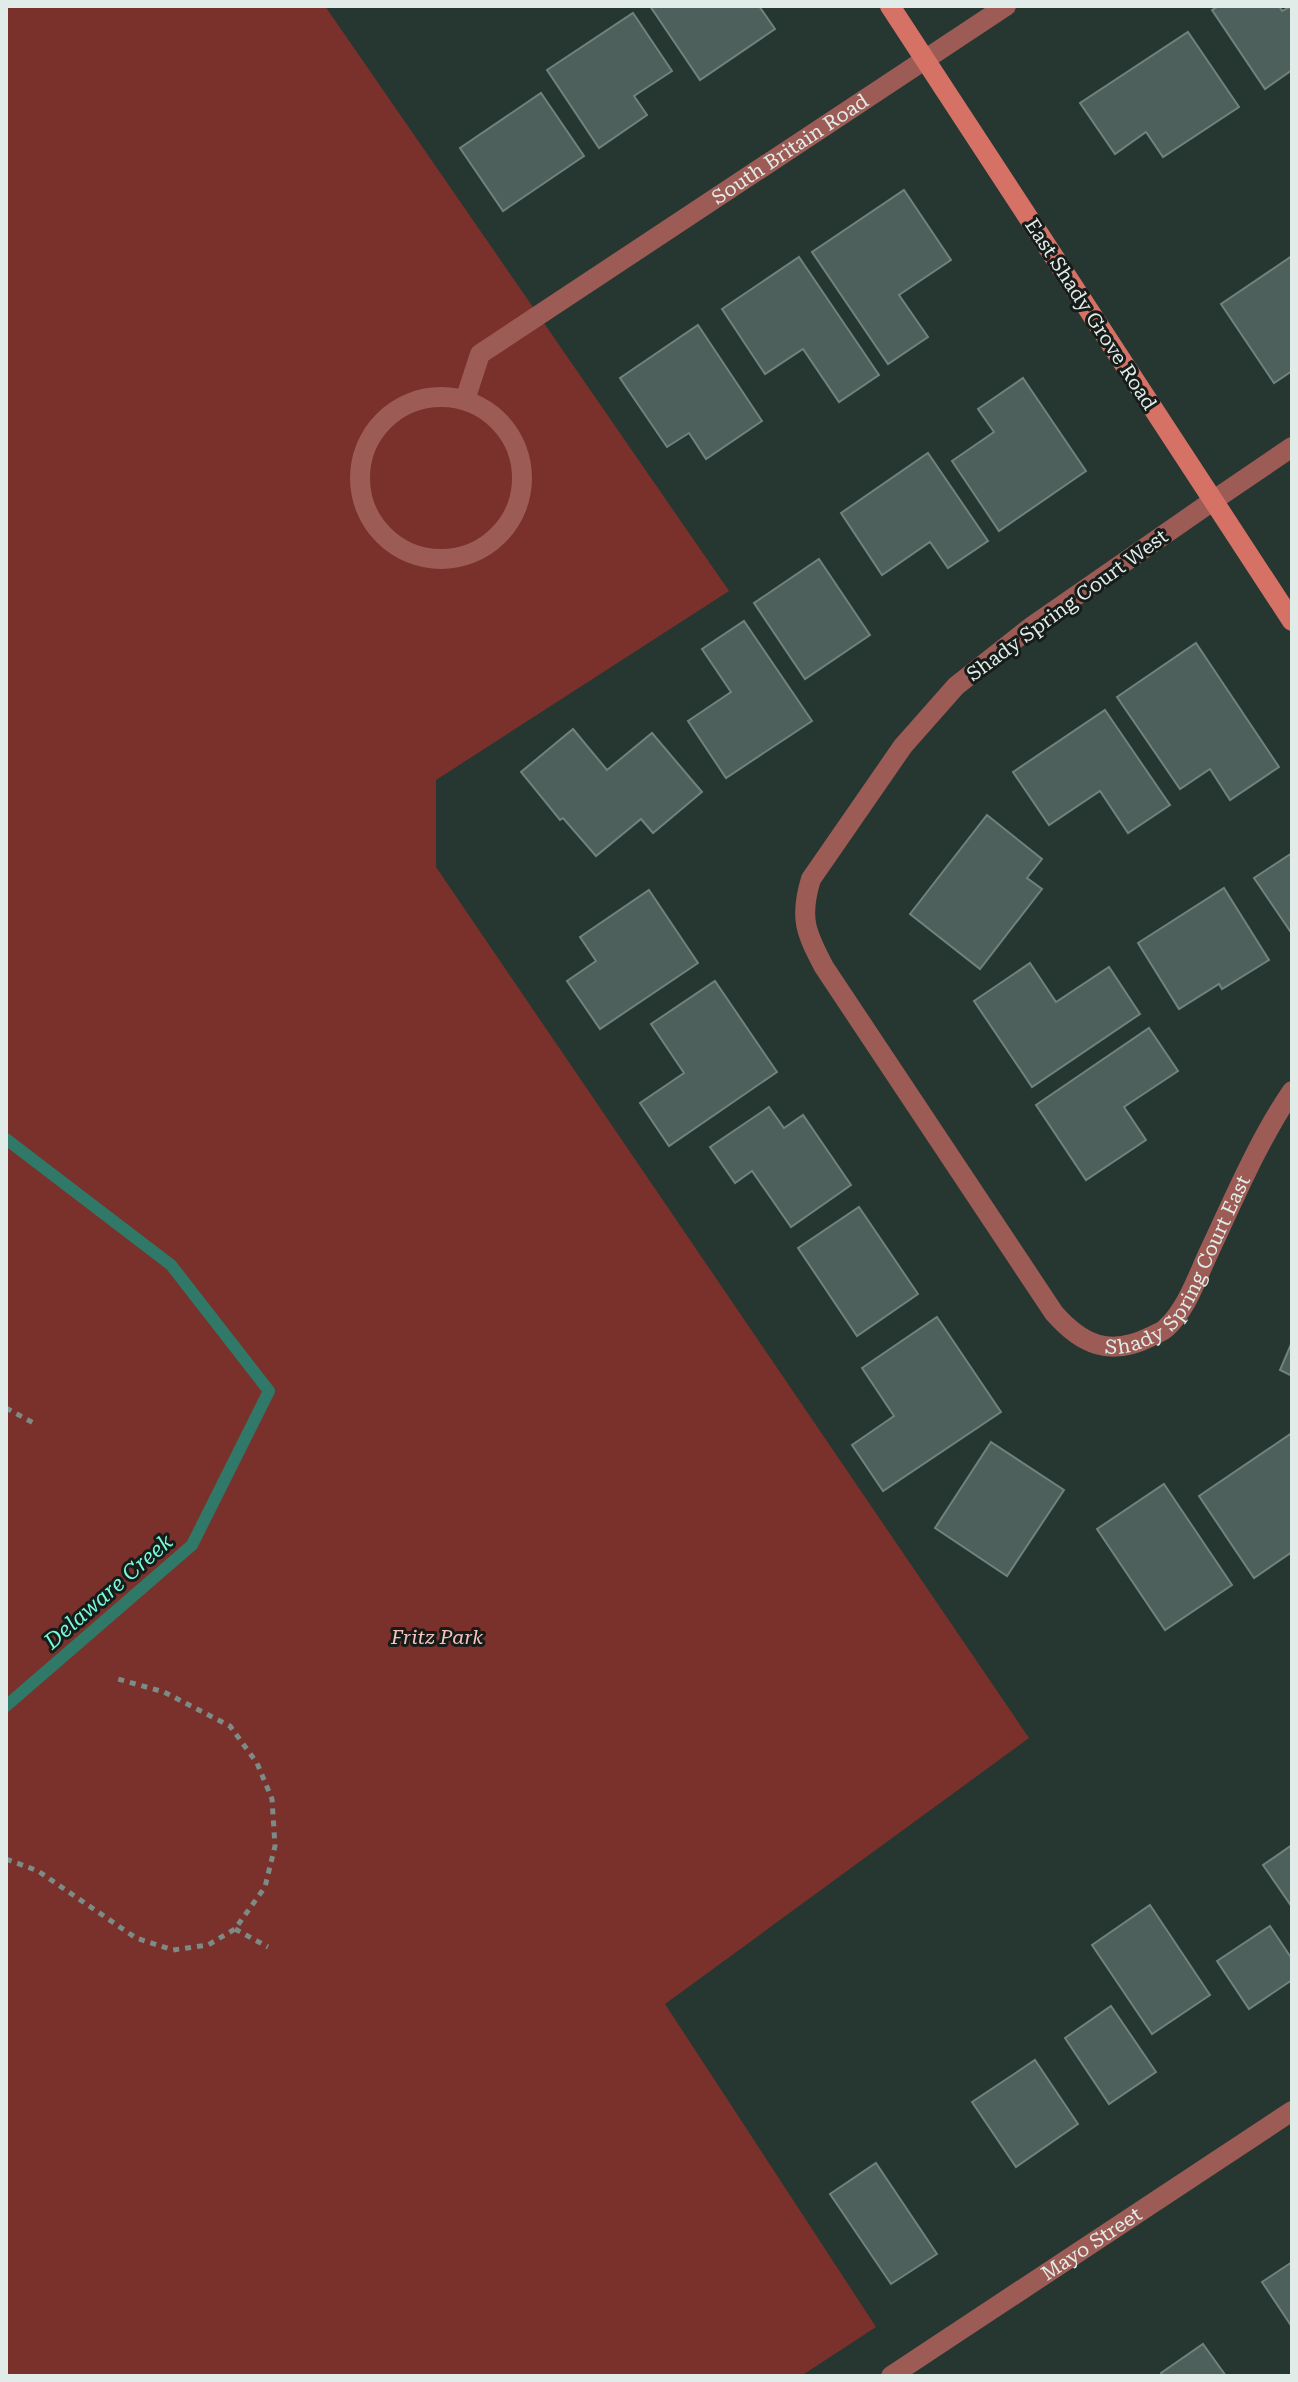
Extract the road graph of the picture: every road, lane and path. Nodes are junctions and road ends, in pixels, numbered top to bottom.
1 (890, 6) edge
2 (1006, 6) edge
3 (924, 59) junction
4 (465, 400) junction
5 (1292, 447) edge
6 (1214, 500) junction
7 (1292, 621) edge
8 (1292, 1091) edge
9 (928, 1123) joint
10 (6, 1408) edge
11 (37, 1425) dead end
12 (118, 1679) dead end
13 (6, 1859) edge
14 (235, 1929) junction
15 (268, 1947) dead end
16 (1292, 2111) edge
17 (891, 2376) edge

1 - 3 main road, East Shady Grove Road
2 - 3 street, South Britain Road
3 - 4 street, South Britain Road
3 - 6 main road, East Shady Grove Road
4 - 4 street
5 - 6 street, Shady Spring Court West
6 - 7 main road, East Shady Grove Road
6 - 9 street, Shady Spring Court West
8 - 9 street, Shady Spring Court East
10 - 11 path
12 - 14 path
13 - 14 path
14 - 15 path
16 - 17 street, Mayo Street

